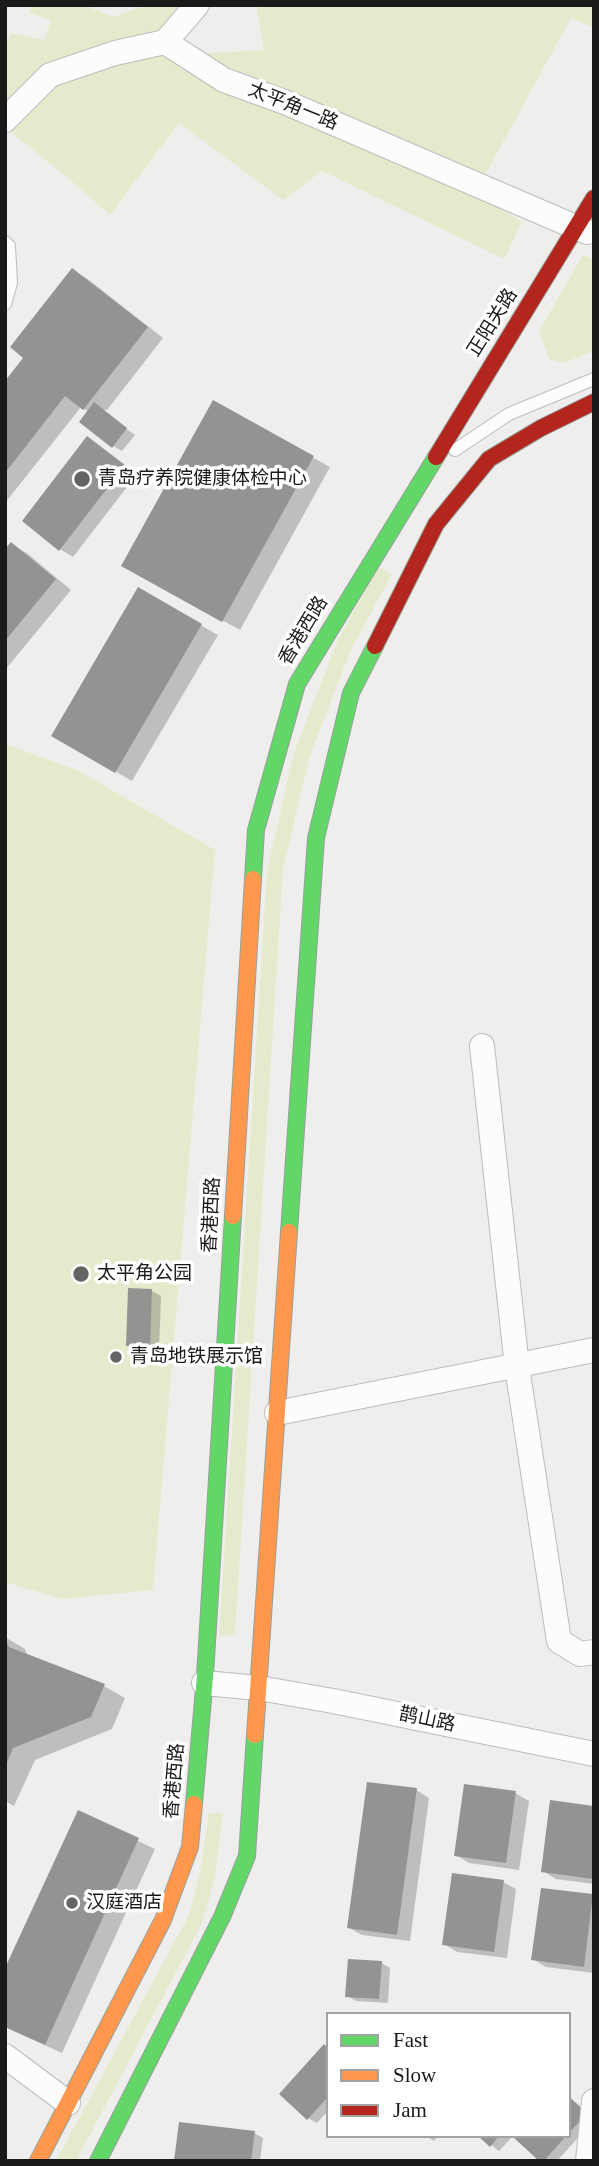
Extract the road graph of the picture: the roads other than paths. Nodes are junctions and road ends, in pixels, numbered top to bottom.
1 (198, 5) edge
2 (165, 42) junction
3 (5, 120) edge
4 (594, 198) edge
5 (585, 231) edge
6 (5, 242) edge
7 (5, 304) edge
8 (594, 379) edge
9 (594, 402) edge
10 (426, 469) junction
11 (482, 1046) dead end
12 (594, 1350) edge
13 (517, 1367) junction
14 (277, 1413) junction
15 (594, 1652) edge
16 (204, 1683) junction
17 (259, 1688) junction
18 (594, 1754) edge
19 (5, 2056) edge
20 (594, 2101) edge
21 (68, 2103) junction
22 (38, 2161) edge
23 (98, 2161) edge
24 (588, 2161) edge

1 - 2 street
2 - 3 street
2 - 5 street, 太平角一路
4 - 5 main road, 正阳关路
5 - 10 main road, 正阳关路
6 - 7 lane
8 - 10 lane, 香港西路
9 - 14 main road
10 - 16 main road, 香港西路
11 - 13 street
12 - 13 street
13 - 14 street
13 - 15 street
14 - 17 main road
16 - 17 street, 鹊山路
16 - 21 main road, 香港西路
17 - 18 street, 鹊山路
17 - 23 main road
19 - 21 street
20 - 24 street
21 - 22 main road, 香港西路

